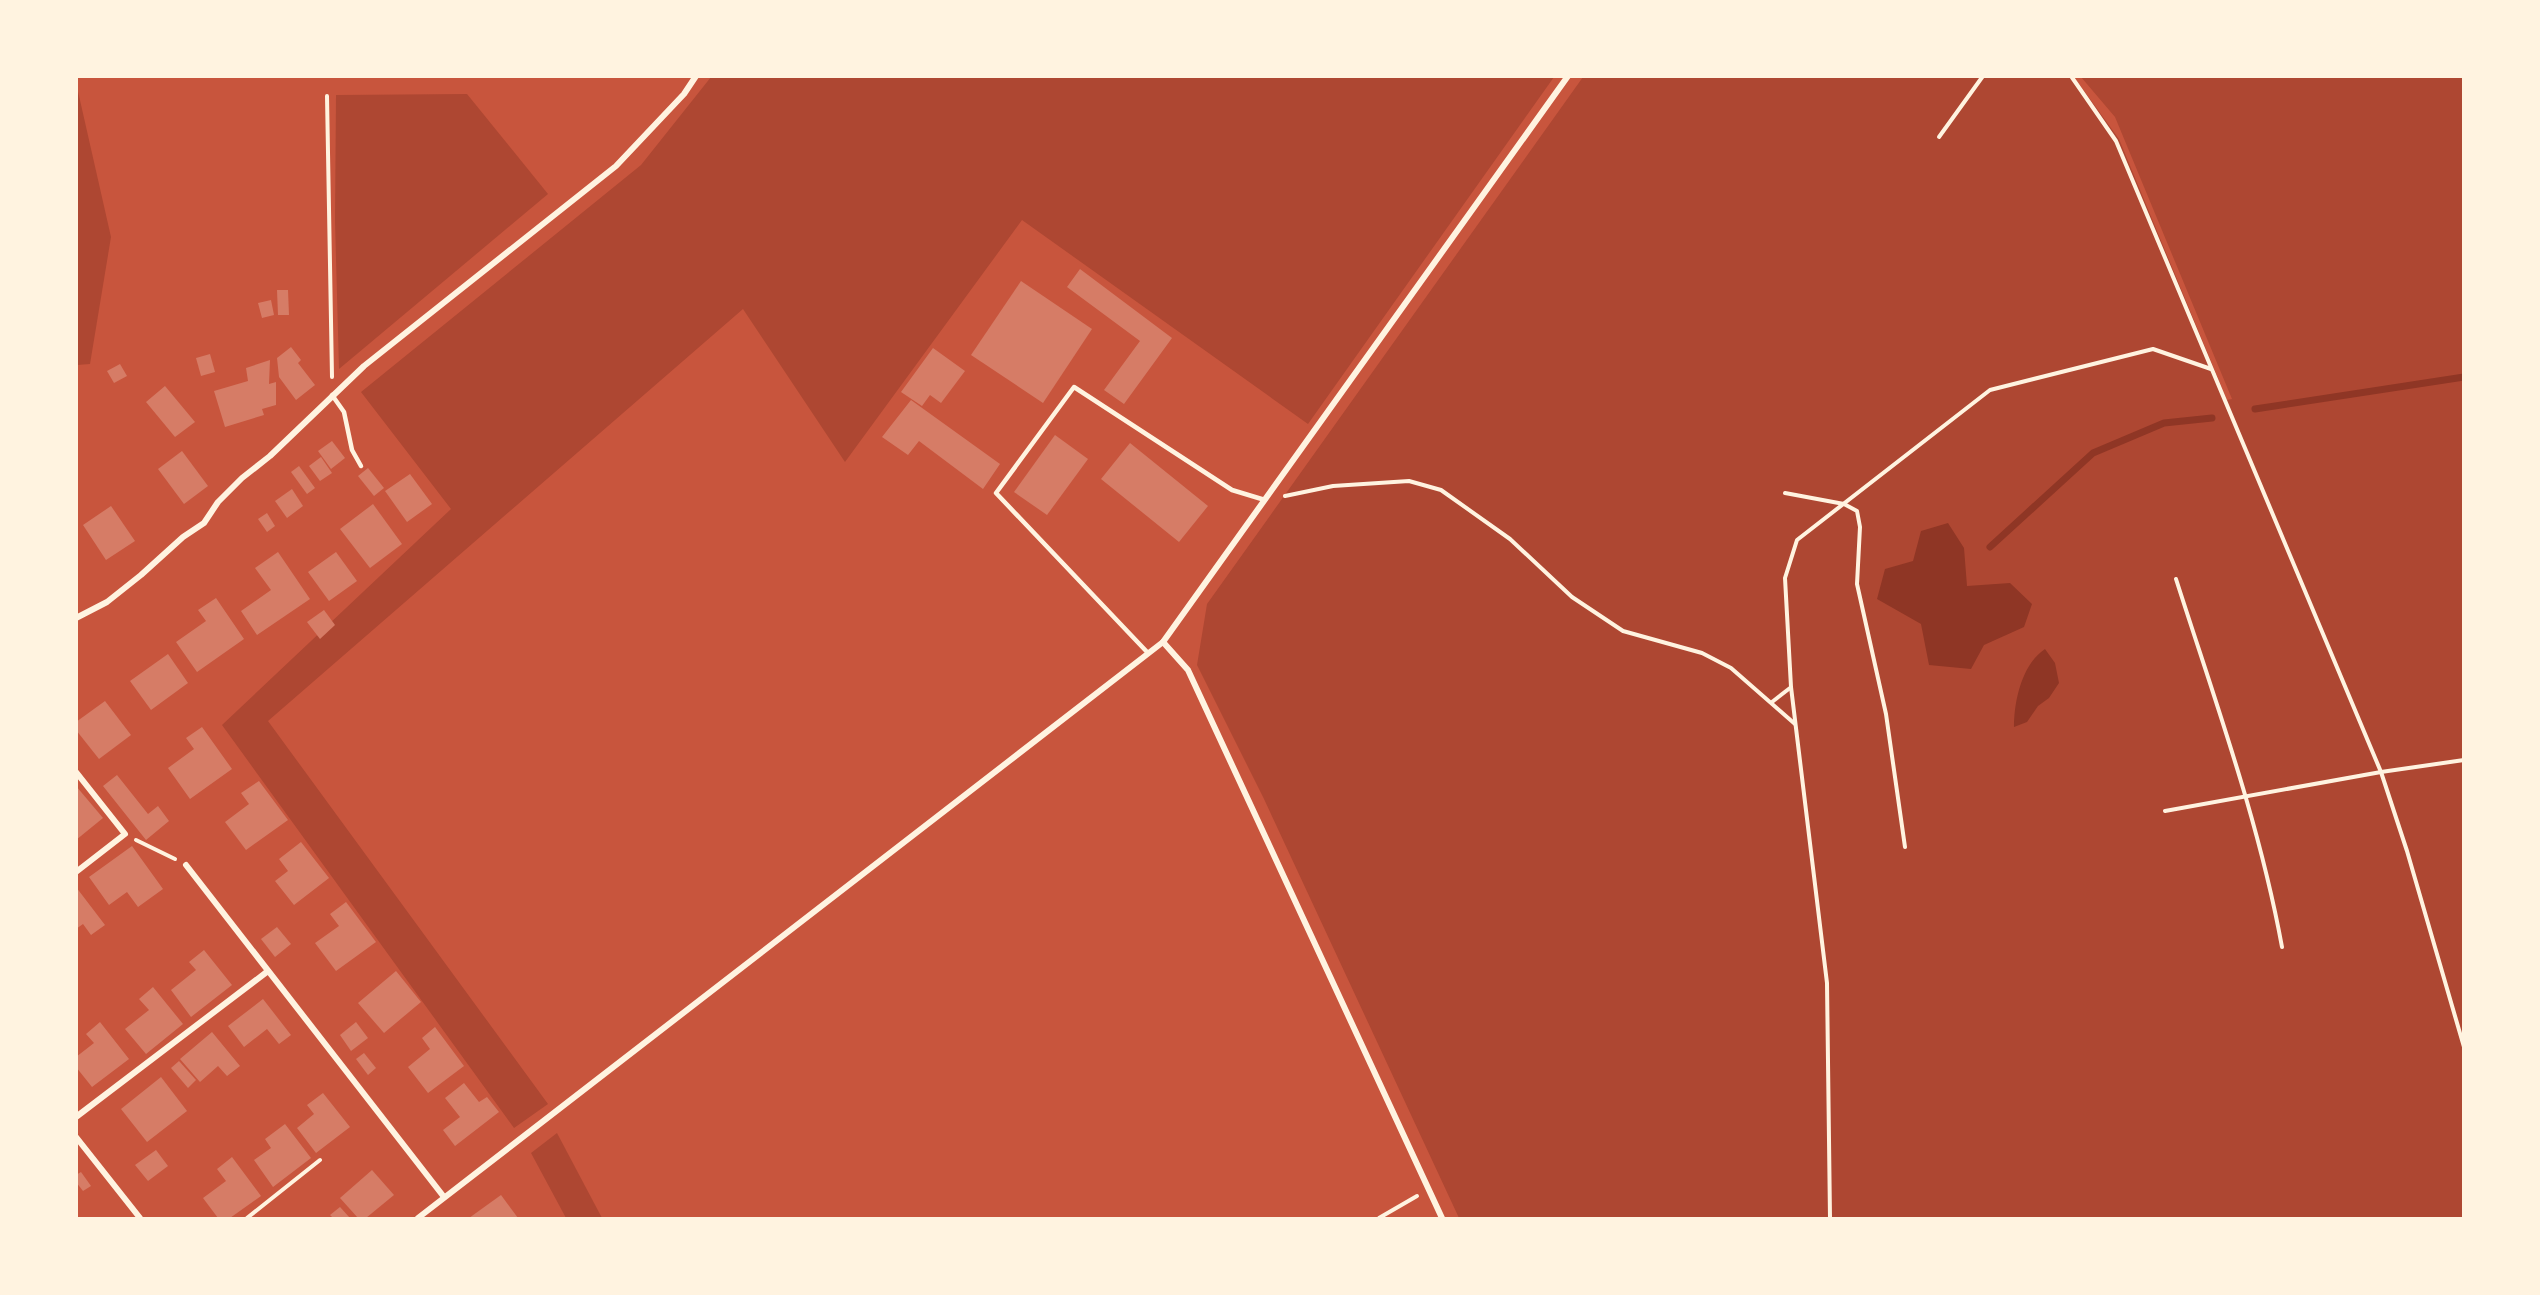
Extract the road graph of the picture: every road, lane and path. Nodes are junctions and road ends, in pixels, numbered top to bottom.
1 (696, 76) edge
2 (1568, 76) edge
3 (1983, 76) edge
4 (2071, 76) edge
5 (327, 96) dead end
6 (1939, 137) dead end
7 (2211, 369) junction
8 (332, 395) junction
9 (361, 466) dead end
10 (1785, 493) dead end
11 (1265, 500) junction
12 (1844, 504) junction
13 (2176, 579) dead end
14 (76, 618) edge
15 (1163, 642) junction
16 (1148, 653) junction
17 (1791, 687) junction
18 (1772, 702) junction
19 (1796, 724) junction
20 (2463, 760) edge
21 (76, 772) edge
22 (2381, 772) junction
23 (2246, 795) junction
24 (2165, 811) dead end
25 (125, 834) junction
26 (1905, 847) dead end
27 (186, 864) joint
28 (76, 872) edge
29 (2282, 947) dead end
30 (268, 971) junction
31 (2463, 1047) edge
32 (76, 1117) edge
33 (76, 1137) edge
34 (320, 1160) dead end
35 (1429, 1189) junction
36 (444, 1197) junction
37 (140, 1218) edge
38 (247, 1218) edge
39 (418, 1218) edge
40 (1379, 1218) edge
41 (1442, 1218) edge
42 (1830, 1218) edge

1 - 8 street
2 - 11 street
3 - 6 path
4 - 7 path
5 - 8 path
7 - 12 path
7 - 22 path
8 - 9 lane
8 - 14 street
10 - 12 path
11 - 15 street
11 - 16 lane
11 - 18 path
12 - 17 path
12 - 26 path
13 - 23 path
15 - 16 street
15 - 35 street
16 - 36 street
17 - 18 path
17 - 19 path
18 - 19 path
19 - 42 path
20 - 22 path
21 - 25 street
22 - 23 path
22 - 31 path
23 - 24 path
23 - 29 path
25 - 27 path
25 - 28 street
27 - 30 street
30 - 32 street
30 - 36 street
33 - 37 street
34 - 38 path
35 - 40 path
35 - 41 street
36 - 39 street

